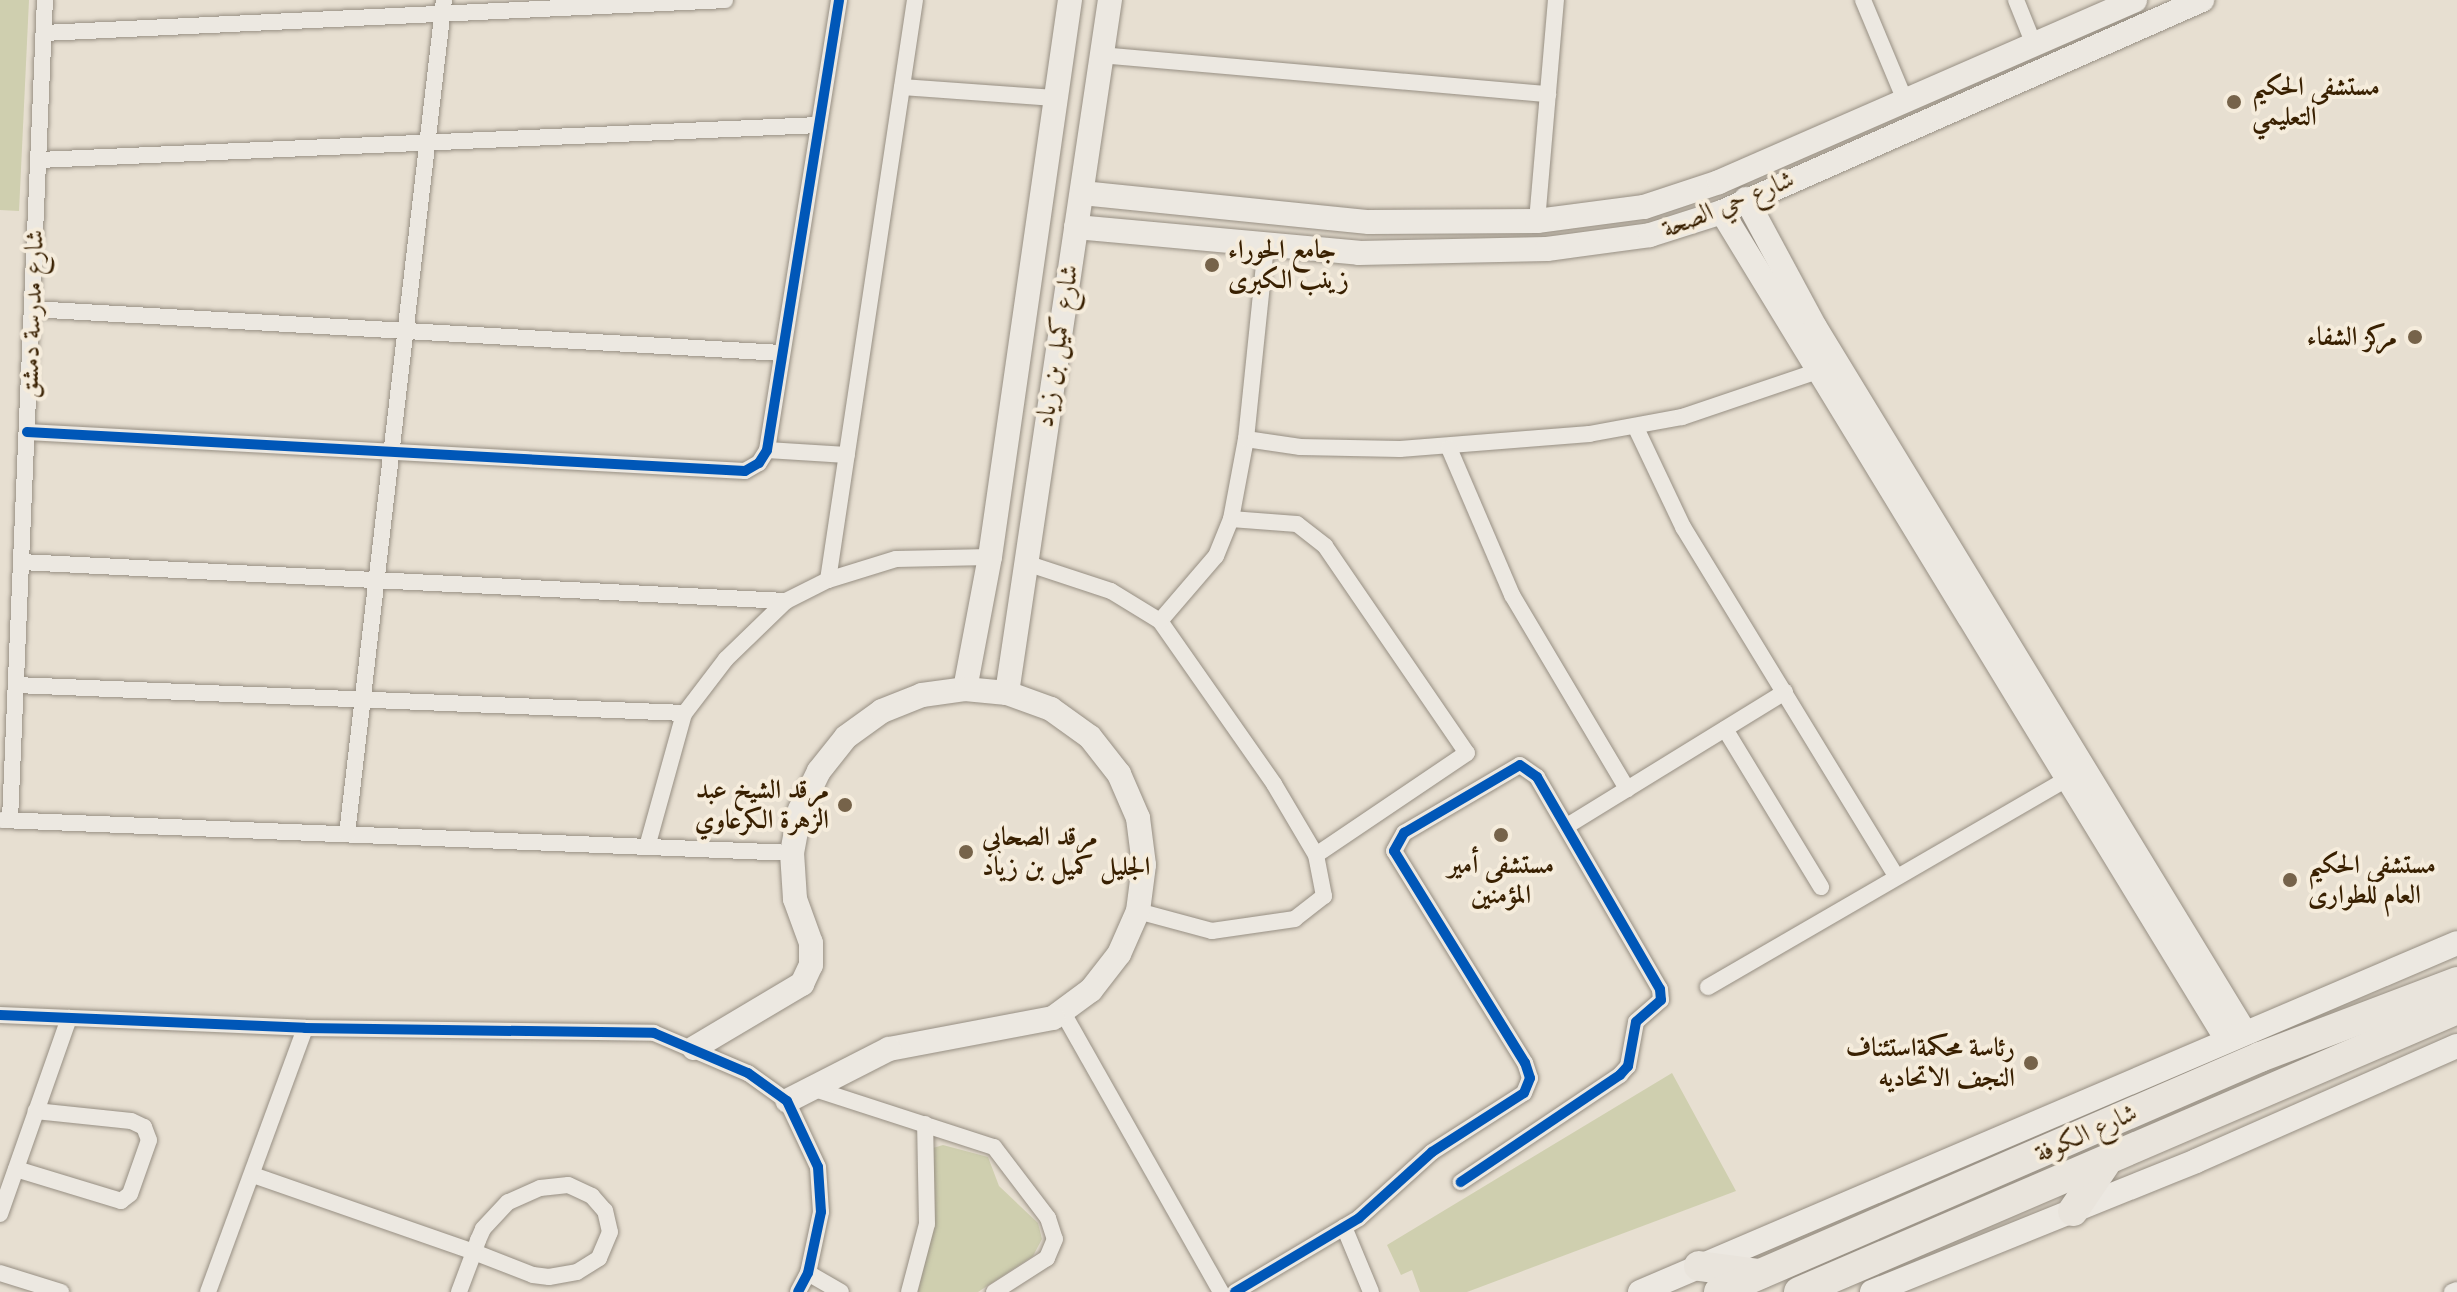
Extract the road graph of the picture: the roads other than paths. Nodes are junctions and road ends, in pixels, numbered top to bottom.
1 (45, 0) edge
2 (725, 0) edge
3 (839, 0) edge
4 (915, 0) edge
5 (1070, 0) edge
6 (1110, 0) edge
7 (1556, 0) edge
8 (1863, 0) edge
9 (2016, 0) edge
10 (2135, 0) edge
11 (2202, 0) edge
12 (443, 7) edge
13 (2110, 10) junction
14 (2078, 24) junction
15 (44, 33) junction
16 (2122, 34) junction
17 (2033, 42) junction
18 (2090, 47) junction
19 (1100, 55) junction
20 (902, 87) junction
21 (1548, 94) junction
22 (1055, 98) junction
23 (1904, 98) junction
24 (819, 125) junction
25 (427, 142) junction
26 (39, 160) junction
27 (1082, 193) junction
28 (1746, 199) junction
29 (1722, 212) junction
30 (1318, 218) junction
31 (1537, 221) junction
32 (1369, 222) junction
33 (1076, 227) junction
34 (1266, 246) junction
35 (1313, 251) junction
36 (1359, 253) junction
37 (32, 309) junction
38 (1023, 320) junction
39 (1801, 320) junction
40 (1057, 330) junction
41 (405, 331) junction
42 (782, 353) junction
43 (1818, 371) junction
44 (1015, 381) junction
45 (1049, 390) junction
46 (1636, 428) junction
47 (27, 432) junction
48 (1246, 439) junction
49 (1449, 448) junction
50 (392, 450) junction
51 (767, 450) junction
52 (847, 455) junction
53 (1231, 519) junction
54 (990, 557) junction
55 (21, 562) junction
56 (1026, 563) junction
57 (377, 576) junction
58 (828, 580) junction
59 (786, 601) junction
60 (1160, 621) junction
61 (0, 651) edge
62 (18, 652) junction
63 (16, 685) junction
64 (965, 689) junction
65 (1785, 692) junction
66 (1007, 693) junction
67 (363, 697) junction
68 (684, 713) junction
69 (1725, 729) junction
70 (2068, 778) junction
71 (1627, 789) junction
72 (5, 820) edge
73 (1567, 826) junction
74 (347, 834) junction
75 (647, 847) junction
76 (792, 853) junction
77 (1316, 855) junction
78 (1897, 877) junction
79 (1821, 887) dead end
80 (1138, 911) junction
81 (2457, 943) edge
82 (2457, 969) edge
83 (2457, 982) edge
84 (1708, 987) dead end
85 (2417, 995) junction
86 (1062, 1011) junction
87 (0, 1015) edge
88 (2449, 1017) edge
89 (69, 1018) junction
90 (305, 1028) junction
91 (2235, 1035) junction
92 (2457, 1046) edge
93 (694, 1048) junction
94 (812, 1088) junction
95 (787, 1101) junction
96 (36, 1111) junction
97 (925, 1124) junction
98 (2105, 1164) junction
99 (16, 1169) junction
100 (253, 1175) junction
101 (1461, 1182) dead end
102 (2073, 1211) junction
103 (0, 1214) edge
104 (1344, 1227) junction
105 (474, 1252) junction
106 (1699, 1266) junction
107 (0, 1273) edge
108 (808, 1273) junction
109 (1761, 1274) junction
110 (61, 1292) edge
111 (208, 1292) edge
112 (459, 1292) edge
113 (798, 1292) edge
114 (841, 1292) edge
115 (909, 1292) edge
116 (994, 1292) edge
117 (1221, 1292) edge
118 (1235, 1292) edge
119 (1371, 1292) edge
120 (1640, 1292) edge
121 (1719, 1292) edge
122 (1799, 1292) edge
123 (1872, 1292) edge

1 - 15 street, شارع مدرسة دمشق
2 - 12 street
3 - 24 street
4 - 20 street
5 - 22 main road, شارع كميل بن زياد
6 - 19 main road, شارع كميل بن زياد
7 - 21 street
8 - 23 street
9 - 17 street
10 - 13 main road, شارع حي الصحة
11 - 16 main road, شارع حي الصحة
12 - 15 street
12 - 25 street
13 - 14 main road, شارع حي الصحة
13 - 16 main road
14 - 17 main road, شارع حي الصحة
14 - 18 main road
15 - 26 street, شارع مدرسة دمشق
16 - 18 main road, شارع حي الصحة
17 - 23 main road, شارع حي الصحة
18 - 28 main road, شارع حي الصحة
19 - 21 street
19 - 27 main road, شارع كميل بن زياد
20 - 22 street
20 - 52 street
21 - 31 street
22 - 38 main road, شارع كميل بن زياد
23 - 31 main road, شارع حي الصحة
24 - 25 street
24 - 42 street
25 - 26 street
25 - 41 street
26 - 37 street, شارع مدرسة دمشق
27 - 30 main road, شارع حي الصحة
27 - 33 main road, شارع كميل بن زياد
28 - 29 main road, شارع حي الصحة
28 - 39 main road
29 - 36 main road, شارع حي الصحة
29 - 39 main road
30 - 32 main road, شارع حي الصحة
30 - 35 main road
31 - 32 main road, شارع حي الصحة
32 - 36 main road
33 - 34 main road, شارع حي الصحة
33 - 40 main road, شارع كميل بن زياد
34 - 35 main road, شارع حي الصحة
34 - 48 street
35 - 36 main road, شارع حي الصحة
37 - 41 street
37 - 47 street, شارع مدرسة دمشق
38 - 40 main road
38 - 44 main road, شارع كميل بن زياد
39 - 43 main road
39 - 91 main road
40 - 45 main road, شارع كميل بن زياد
41 - 42 street
41 - 50 street
42 - 51 street
43 - 46 street
43 - 70 main road
44 - 45 main road
44 - 54 main road, شارع كميل بن زياد
45 - 56 main road, شارع كميل بن زياد
46 - 49 street
46 - 65 street
47 - 50 street
47 - 55 street, شارع مدرسة دمشق
48 - 49 street
48 - 53 street
49 - 71 street
50 - 51 street
50 - 57 street
51 - 52 street
52 - 58 street
53 - 60 street
53 - 77 street
54 - 58 street
54 - 64 main road, شارع كميل بن زياد
55 - 57 street
55 - 62 street, شارع مدرسة دمشق
56 - 60 street
56 - 66 main road, شارع كميل بن زياد
57 - 59 street
57 - 67 street
58 - 59 street
59 - 68 street
60 - 77 street
61 - 62 street
62 - 63 street, شارع مدرسة دمشق
63 - 67 street
63 - 72 street, شارع مدرسة دمشق
64 - 66 main road
64 - 76 main road
65 - 69 street
65 - 78 street
66 - 80 main road
67 - 68 street
67 - 74 street
68 - 75 street
69 - 71 street
69 - 79 street
70 - 78 street
70 - 91 main road
71 - 73 street
72 - 74 street
73 - 101 street
73 - 104 street
74 - 75 street
75 - 76 street
76 - 93 main road
77 - 80 street
78 - 84 street
80 - 86 main road
81 - 91 main road
82 - 85 highway
83 - 85 highway, شارع الكوفة
85 - 109 highway, شارع الكوفة
86 - 94 main road
86 - 117 street
87 - 89 street
88 - 98 highway, شارع الكوفة
89 - 90 street
89 - 96 street
90 - 93 street
90 - 100 street
91 - 106 main road
92 - 102 main road
93 - 95 street
94 - 95 main road
94 - 97 street
95 - 108 street
96 - 99 street
96 - 99 street
97 - 115 street
97 - 116 street
98 - 102 highway
98 - 122 highway, شارع الكوفة
99 - 103 street
100 - 105 street
100 - 111 street
102 - 123 main road
104 - 118 street
104 - 119 street
105 - 105 street
105 - 112 street
106 - 109 highway
106 - 120 main road
107 - 110 street
108 - 113 street
108 - 114 street
109 - 121 highway, شارع الكوفة

